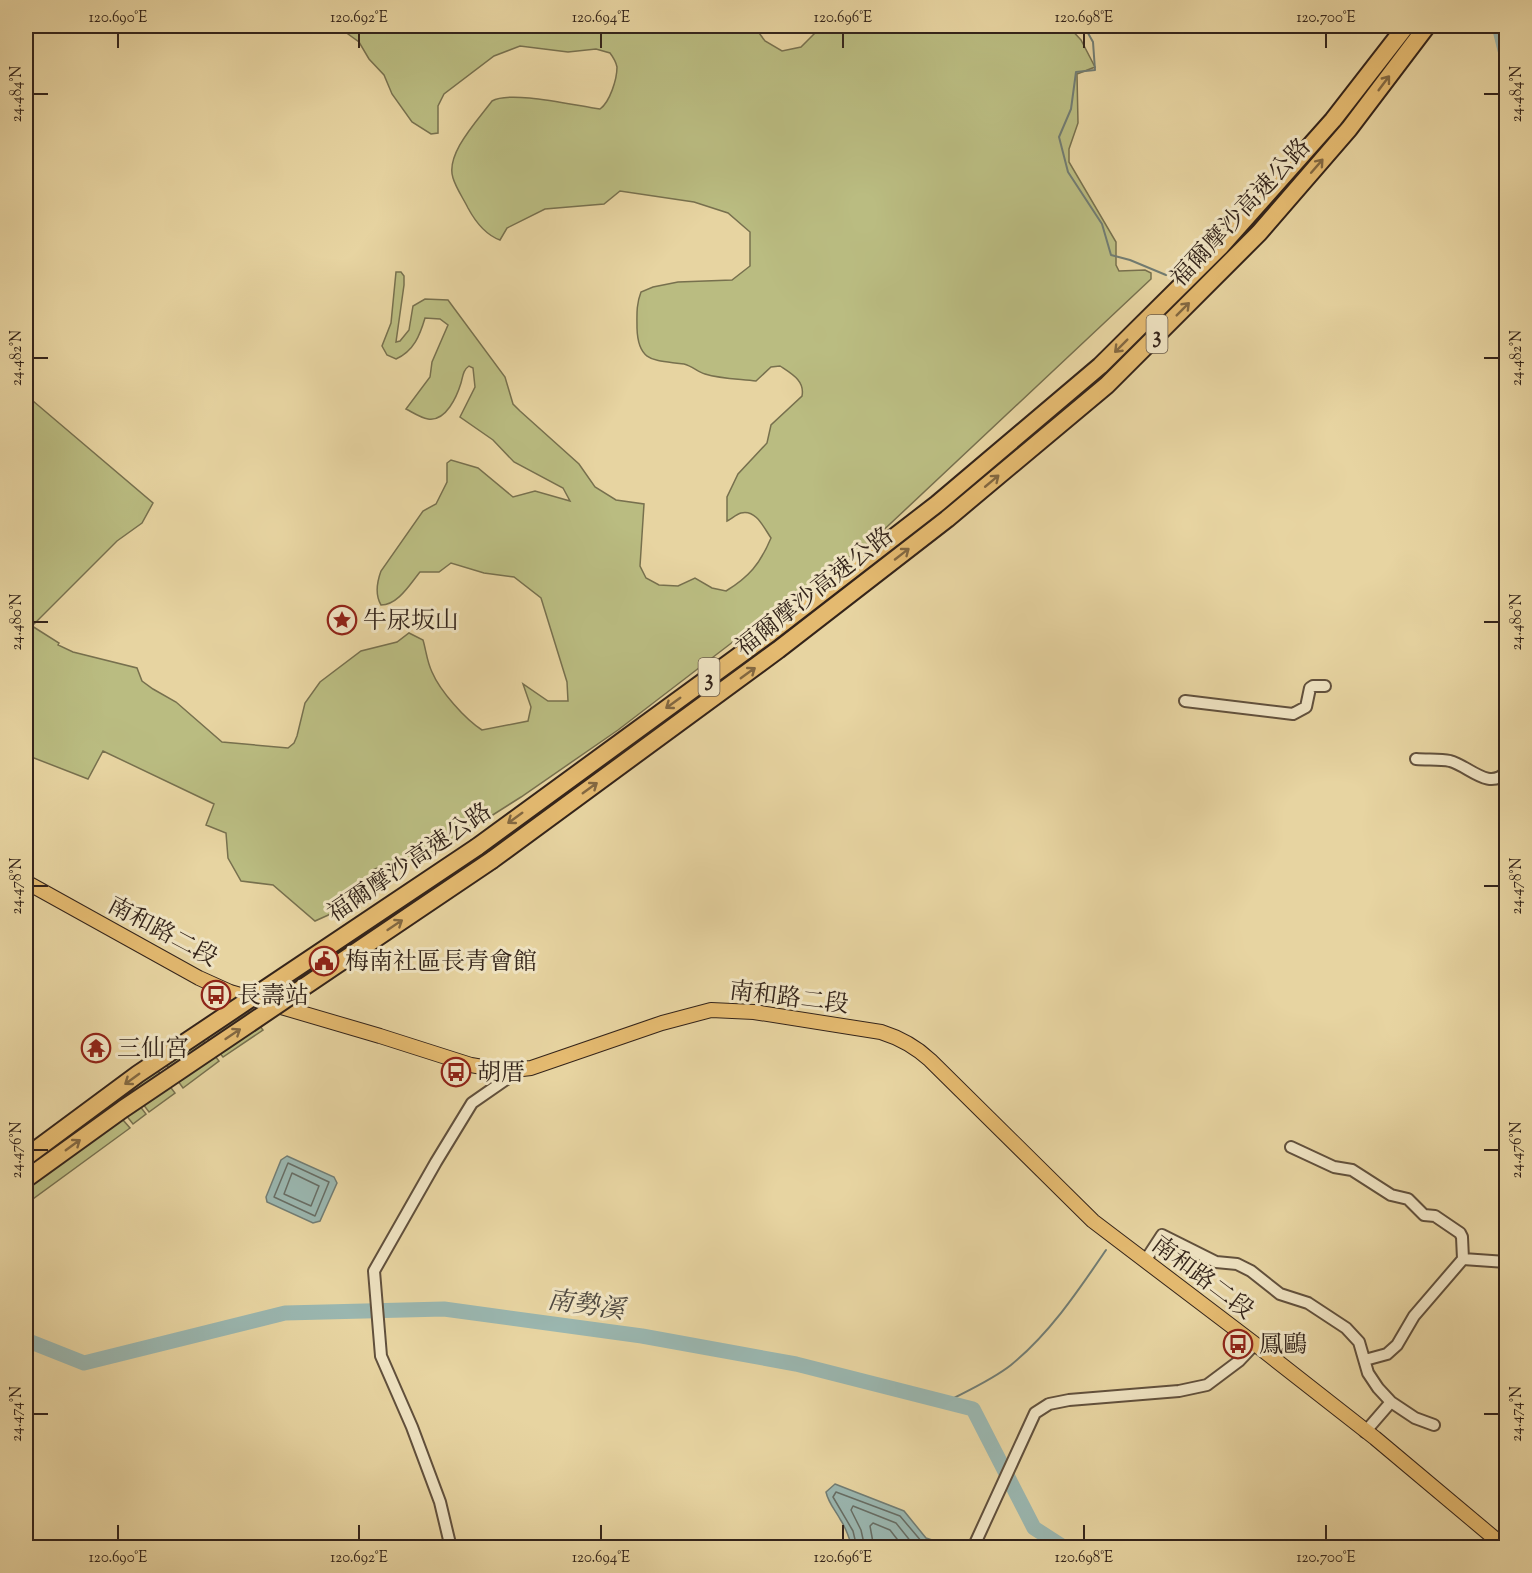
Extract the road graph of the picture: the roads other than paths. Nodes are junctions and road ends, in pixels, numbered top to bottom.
1 (1406, 26) edge
2 (1427, 26) edge
3 (1325, 686) dead end
4 (1185, 701) dead end
5 (1416, 759) dead end
6 (1506, 772) edge
7 (26, 882) edge
8 (518, 1071) junction
9 (1291, 1147) dead end
10 (26, 1157) edge
11 (26, 1179) edge
12 (1463, 1259) junction
13 (1144, 1261) junction
14 (1506, 1262) edge
15 (1255, 1344) junction
16 (1365, 1360) junction
17 (1391, 1402) junction
18 (1434, 1425) dead end
19 (1370, 1435) junction
20 (451, 1548) edge
21 (973, 1548) edge
22 (1506, 1548) edge

1 -> 10 highway, 福爾摩沙高速公路 / 3, bridge
11 -> 2 highway, 福爾摩沙高速公路 / 3, bridge
3 - 4 street
5 - 6 street
7 - 8 main road, 南和路二段
8 - 13 main road, 南和路二段
8 - 20 street
9 - 12 street
12 - 14 street
12 - 16 street
13 - 15 main road, 南和路二段
13 - 16 street
15 - 19 main road, 南和路二段
15 - 21 street
16 - 17 street
17 - 18 street
17 - 19 street
19 - 22 main road, 南和路二段

